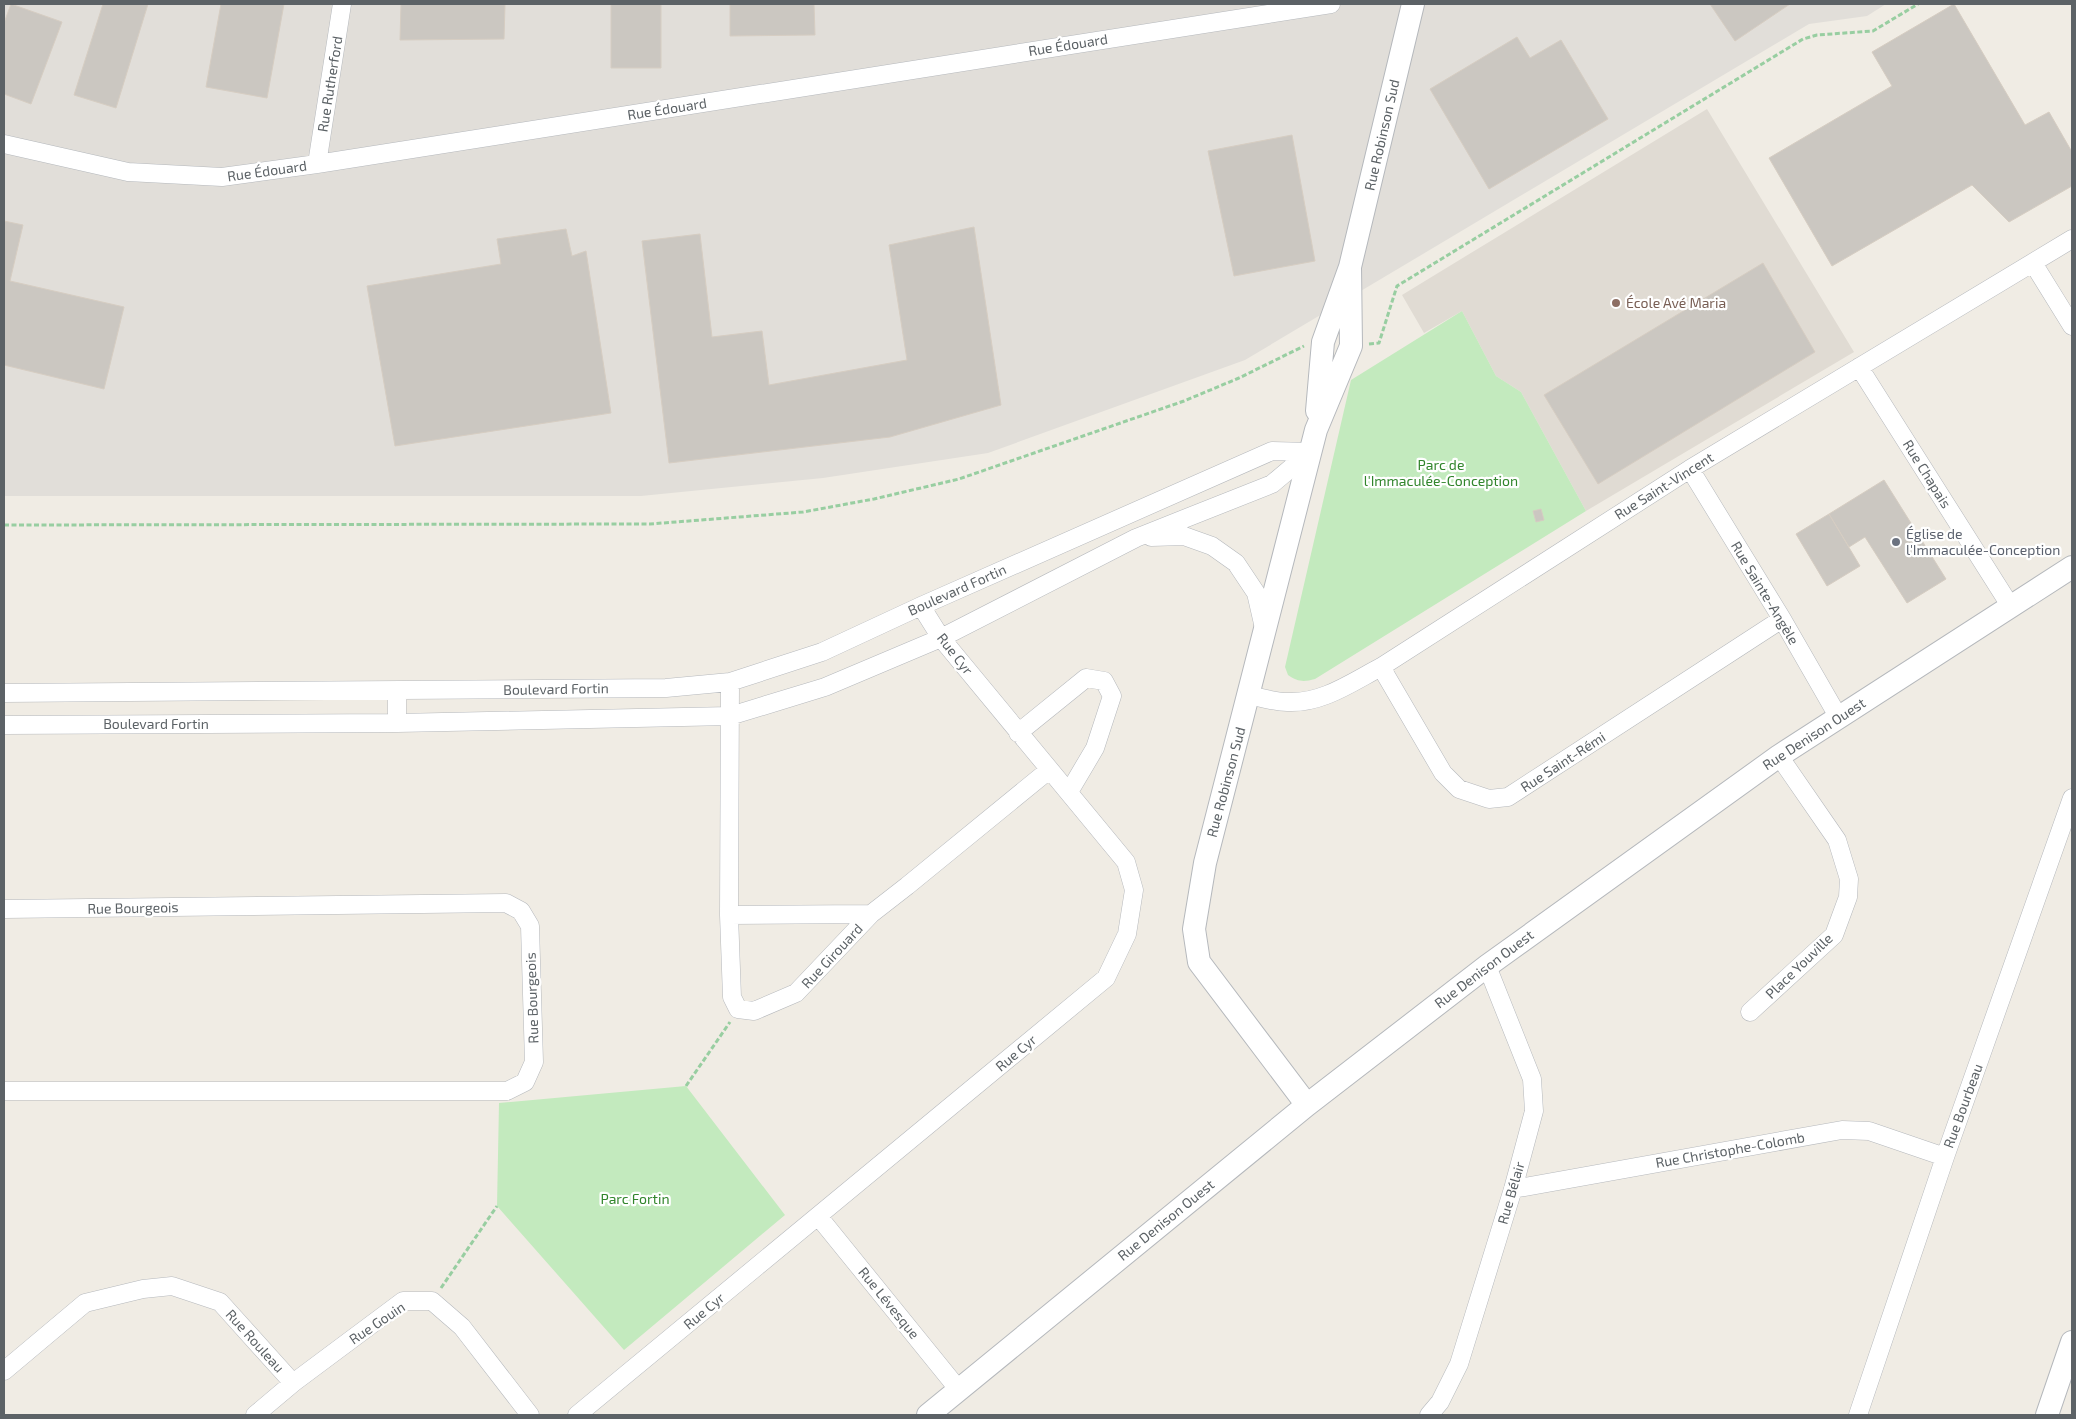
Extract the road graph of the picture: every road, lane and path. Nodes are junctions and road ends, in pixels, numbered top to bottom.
1 (342, 4) edge
2 (1331, 4) edge
3 (1413, 4) edge
4 (1918, 4) edge
5 (4, 144) edge
6 (317, 164) junction
7 (2072, 238) edge
8 (2033, 263) junction
9 (1397, 286) dead end
10 (2072, 326) edge
11 (1300, 346) dead end
12 (1859, 367) junction
13 (1310, 452) junction
14 (1690, 469) junction
15 (4, 525) edge
16 (1136, 538) junction
17 (2072, 567) edge
18 (921, 606) junction
19 (2011, 607) junction
20 (1782, 619) junction
21 (1264, 631) junction
22 (941, 638) junction
23 (1381, 667) junction
24 (730, 682) junction
25 (397, 691) junction
26 (4, 693) edge
27 (1249, 695) junction
28 (730, 716) junction
29 (1838, 718) junction
30 (397, 723) junction
31 (4, 725) edge
32 (1018, 733) junction
33 (1780, 756) junction
34 (1049, 770) junction
35 (1069, 792) junction
36 (2072, 798) edge
37 (4, 909) edge
38 (871, 914) junction
39 (729, 915) junction
40 (1487, 966) junction
41 (738, 1009) junction
42 (1750, 1012) dead end
43 (686, 1086) dead end
44 (4, 1091) edge
45 (1307, 1105) junction
46 (1945, 1157) junction
47 (1513, 1189) junction
48 (497, 1206) dead end
49 (818, 1216) junction
50 (432, 1301) junction
51 (2072, 1342) edge
52 (4, 1371) edge
53 (294, 1383) junction
54 (959, 1390) junction
55 (255, 1415) edge
56 (530, 1415) edge
57 (578, 1415) edge
58 (928, 1415) edge
59 (1429, 1415) edge
60 (1858, 1415) edge
61 (2047, 1415) edge

1 - 6 street, Rue Rutherford
2 - 6 street, Rue Édouard
3 - 13 street, Rue Robinson Sud
4 - 9 path
5 - 6 street, Rue Édouard
7 - 8 street, Rue Saint-Vincent
8 - 10 street
8 - 12 street, Rue Saint-Vincent
11 - 15 path
12 - 14 street, Rue Saint-Vincent
12 - 19 street, Rue Chapais
13 - 16 street, Boulevard Fortin
13 - 18 street, Boulevard Fortin
13 - 21 street, Rue Robinson Sud
14 - 20 street, Rue Sainte-Angèle
14 - 23 street, Rue Saint-Vincent
16 - 21 street, Boulevard Fortin
16 - 22 street, Boulevard Fortin
17 - 19 street, Rue Denison Ouest
18 - 22 street, Rue Cyr
18 - 24 street, Boulevard Fortin
19 - 29 street, Rue Denison Ouest
20 - 23 street, Rue Saint-Rémi
20 - 29 street, Rue Sainte-Angèle
21 - 27 street, Rue Robinson Sud
22 - 28 street, Boulevard Fortin
22 - 32 street, Rue Cyr
23 - 27 street, Rue Saint-Vincent
24 - 25 street, Boulevard Fortin
24 - 28 street
25 - 26 street, Boulevard Fortin
25 - 30 street
27 - 45 street, Rue Robinson Sud
28 - 30 street, Boulevard Fortin
28 - 39 street
29 - 33 street, Rue Denison Ouest
30 - 31 street, Boulevard Fortin
32 - 34 street, Rue Cyr
32 - 35 street
33 - 40 street, Rue Denison Ouest
33 - 42 street, Place Youville
34 - 35 street, Rue Cyr
34 - 38 street, Rue Girouard
35 - 49 street, Rue Cyr
36 - 46 street, Rue Bourbeau
37 - 44 street, Rue Bourgeois
38 - 39 street, Rue Girouard
38 - 41 street, Rue Girouard
39 - 41 street
40 - 45 street, Rue Denison Ouest
40 - 47 street, Rue Bélair
41 - 43 path
45 - 54 street, Rue Denison Ouest
46 - 47 street, Rue Christophe-Colomb
46 - 60 street, Rue Bourbeau
47 - 59 street, Rue Bélair
48 - 50 path
49 - 54 street, Rue Lévesque
49 - 57 street, Rue Cyr
50 - 53 street, Rue Gouin
50 - 56 street
51 - 61 street
52 - 53 street, Rue Rouleau
53 - 55 street, Rue Gouin
54 - 58 street, Rue Denison Ouest

